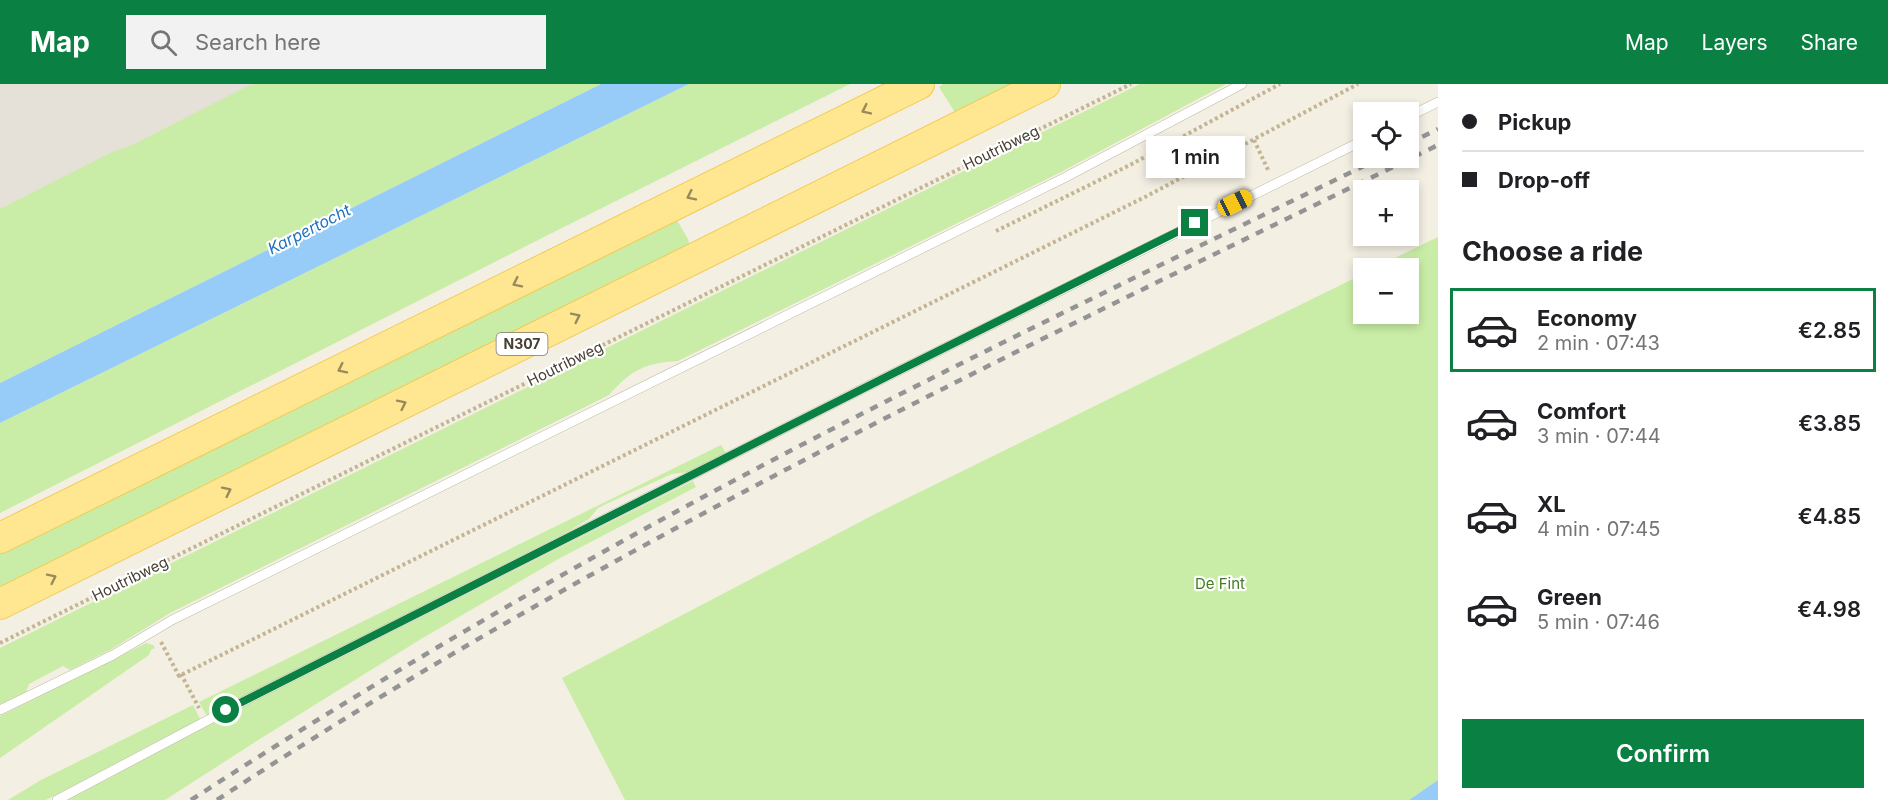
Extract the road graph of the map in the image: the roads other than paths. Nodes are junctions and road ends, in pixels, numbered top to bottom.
1 (919, 84) edge
2 (1045, 84) edge
3 (1242, 84) edge
4 (1438, 102) edge
5 (1419, 112) edge
6 (1353, 145) edge
7 (0, 538) edge
8 (0, 604) edge
9 (0, 710) edge
10 (57, 800) edge

1 -> 7 main road
8 -> 2 main road, N307
3 - 9 lane
4 - 5 lane
6 - 10 lane

